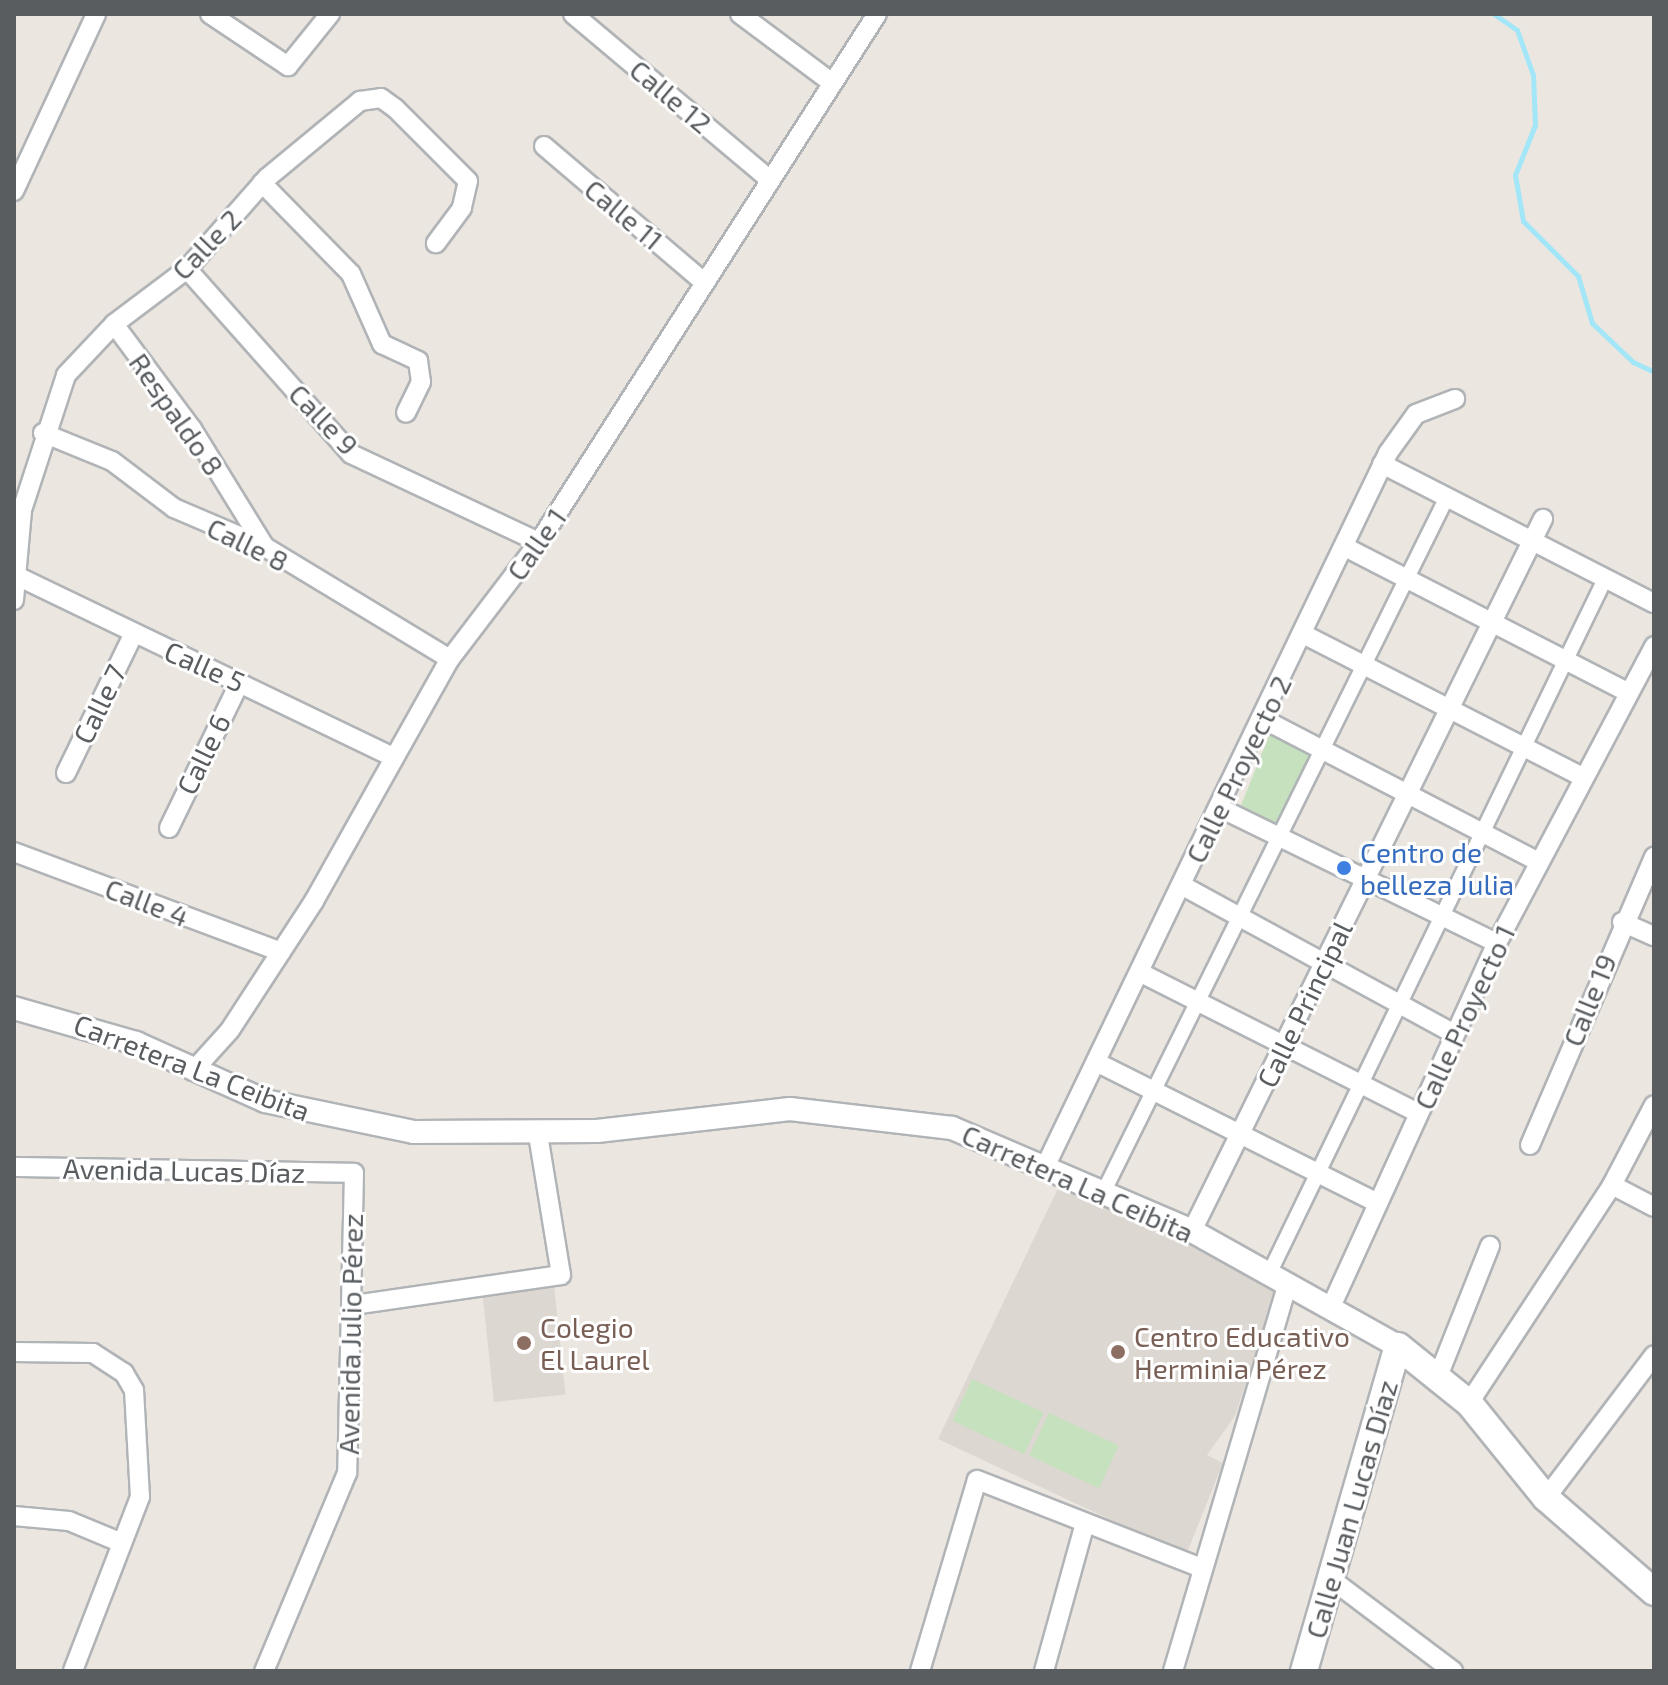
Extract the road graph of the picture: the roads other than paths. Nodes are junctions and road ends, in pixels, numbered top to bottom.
1 (96, 14) edge
2 (210, 14) edge
3 (330, 14) edge
4 (573, 14) edge
5 (740, 14) edge
6 (877, 14) edge
7 (831, 82) junction
8 (544, 146) dead end
9 (769, 179) junction
10 (262, 183) junction
11 (14, 191) edge
12 (436, 243) dead end
13 (187, 269) junction
14 (704, 282) junction
15 (114, 324) junction
16 (1455, 399) dead end
17 (406, 413) dead end
18 (43, 433) junction
19 (1382, 464) junction
20 (1446, 499) junction
21 (1543, 519) dead end
22 (539, 542) junction
23 (1532, 544) junction
24 (265, 547) junction
25 (1345, 547) junction
26 (1406, 576) junction
27 (19, 577) junction
28 (1605, 579) junction
29 (14, 600) edge
30 (1654, 603) edge
31 (1494, 619) junction
32 (1303, 634) junction
33 (133, 635) junction
34 (1654, 646) edge
35 (450, 659) junction
36 (1570, 661) junction
37 (1364, 664) junction
38 (240, 682) junction
39 (1629, 693) junction
40 (1450, 706) junction
41 (1263, 719) junction
42 (1526, 747) junction
43 (1323, 748) junction
44 (391, 756) junction
45 (66, 773) dead end
46 (1583, 777) junction
47 (1408, 794) junction
48 (1220, 808) junction
49 (169, 828) dead end
50 (1486, 835) junction
51 (1279, 839) junction
52 (14, 852) edge
53 (1654, 857) edge
54 (1539, 862) junction
55 (1365, 882) junction
56 (1183, 886) junction
57 (1240, 918) junction
58 (1442, 920) junction
59 (1622, 922) junction
60 (1654, 936) edge
61 (1497, 943) junction
62 (281, 952) junction
63 (1324, 963) junction
64 (1141, 973) junction
65 (1199, 1004) junction
66 (1399, 1004) junction
67 (14, 1008) edge
68 (1454, 1034) junction
69 (1283, 1048) junction
70 (1098, 1063) junction
71 (193, 1071) junction
72 (1362, 1082) junction
73 (1154, 1092) junction
74 (1654, 1105) edge
75 (1418, 1113) junction
76 (538, 1134) junction
77 (1240, 1135) junction
78 (1530, 1145) dead end
79 (1046, 1165) junction
80 (14, 1167) edge
81 (354, 1173) joint
82 (1318, 1174) junction
83 (1612, 1185) junction
84 (1104, 1191) junction
85 (1378, 1203) junction
86 (1654, 1207) edge
87 (1192, 1231) junction
88 (1490, 1246) dead end
89 (1278, 1279) junction
90 (353, 1305) junction
91 (1330, 1309) junction
92 (1398, 1346) junction
93 (14, 1352) edge
94 (1654, 1355) edge
95 (1439, 1374) junction
96 (1469, 1403) junction
97 (1546, 1498) junction
98 (14, 1516) edge
99 (1084, 1527) junction
100 (122, 1543) junction
101 (1199, 1567) junction
102 (1331, 1579) junction
103 (1654, 1592) edge
104 (73, 1671) edge
105 (264, 1671) edge
106 (920, 1671) edge
107 (1044, 1671) edge
108 (1173, 1671) edge
109 (1304, 1671) edge
110 (1453, 1671) edge

1 - 11 street
2 - 3 street
4 - 9 street, Calle 12
5 - 7 street
6 - 7 street, Calle 1
7 - 9 street, Calle 1
8 - 14 street, Calle 11
9 - 14 street, Calle 1
10 - 12 street, Calle 2
10 - 13 street, Calle 2
10 - 17 street
13 - 15 street, Calle 2
13 - 22 street, Calle 9
14 - 22 street, Calle 1
15 - 18 street, Calle 2
15 - 24 street, Respaldo 8
16 - 19 street, Calle Proyecto 2
18 - 24 street, Calle 8
18 - 27 street, Calle 2
19 - 20 street
19 - 25 street, Calle Proyecto 2
20 - 23 street
20 - 26 street
21 - 23 street, Calle Principal
22 - 35 street, Calle 1
23 - 28 street
23 - 31 street, Calle Principal
24 - 35 street, Calle 8
25 - 26 street
25 - 32 street, Calle Proyecto 2
26 - 31 street
26 - 37 street
27 - 29 street, Calle 2
27 - 33 street, Calle 5
28 - 30 street
28 - 36 street
31 - 36 street
31 - 40 street, Calle Principal
32 - 37 street
32 - 41 street, Calle Proyecto 2
33 - 38 street, Calle 5
33 - 45 street, Calle 7
34 - 39 street, Calle Proyecto 1
35 - 44 street, Calle 1
36 - 39 street
36 - 42 street
37 - 40 street
37 - 43 street
38 - 44 street, Calle 5
38 - 49 street, Calle 6
39 - 46 street, Calle Proyecto 1
40 - 42 street
40 - 47 street, Calle Principal
41 - 43 street
41 - 48 street, Calle Proyecto 2
42 - 46 street
42 - 50 street
43 - 47 street
43 - 51 street
44 - 62 street, Calle 1
46 - 54 street, Calle Proyecto 1
47 - 50 street
47 - 55 street, Calle Principal
48 - 51 street
48 - 56 street, Calle Proyecto 2
50 - 54 street
50 - 58 street
51 - 55 street
51 - 57 street
52 - 62 street, Calle 4
53 - 59 street, Calle 19
54 - 61 street, Calle Proyecto 1
55 - 58 street
55 - 63 street, Calle Principal
56 - 57 street
56 - 64 street, Calle Proyecto 2
57 - 63 street
57 - 65 street
58 - 61 street
58 - 66 street
59 - 60 street
59 - 78 street, Calle 19
61 - 68 street, Calle Proyecto 1
62 - 71 street, Calle 1
63 - 66 street
63 - 69 street, Calle Principal
64 - 65 street
64 - 70 street, Calle Proyecto 2
65 - 69 street
65 - 73 street
66 - 68 street
66 - 72 street
67 - 71 street, Carretera La Ceibita
68 - 75 street, Calle Proyecto 1
69 - 72 street
69 - 77 street, Calle Principal
70 - 73 street
70 - 79 street, Calle Proyecto 2
71 - 76 street, Carretera La Ceibita
72 - 75 street
72 - 82 street
73 - 77 street
73 - 84 street
74 - 83 street
75 - 85 street, Calle Proyecto 1
76 - 79 street, Carretera La Ceibita
76 - 90 street
77 - 82 street
77 - 87 street, Calle Principal
79 - 84 street, Carretera La Ceibita
80 - 81 street, Avenida Lucas Díaz
81 - 90 street, Avenida Julio Pérez
82 - 85 street
82 - 89 street
83 - 86 street
83 - 96 street
84 - 87 street, Carretera La Ceibita
85 - 91 street, Calle Proyecto 1
87 - 89 street, Carretera La Ceibita
88 - 95 street
89 - 91 street, Carretera La Ceibita
89 - 101 street
90 - 105 street, Avenida Julio Pérez
91 - 92 street, Carretera La Ceibita
92 - 95 main road, Carretera La Ceibita
92 - 102 main road, Calle Juan Lucas Díaz
93 - 100 street
94 - 97 street
95 - 96 main road, Carretera La Ceibita
96 - 97 main road, Carretera La Ceibita
97 - 103 main road, Carretera La Ceibita
98 - 100 street
99 - 101 street
99 - 106 street
99 - 107 street
100 - 104 street
101 - 108 street
102 - 109 main road, Calle Juan Lucas Díaz
102 - 110 street

